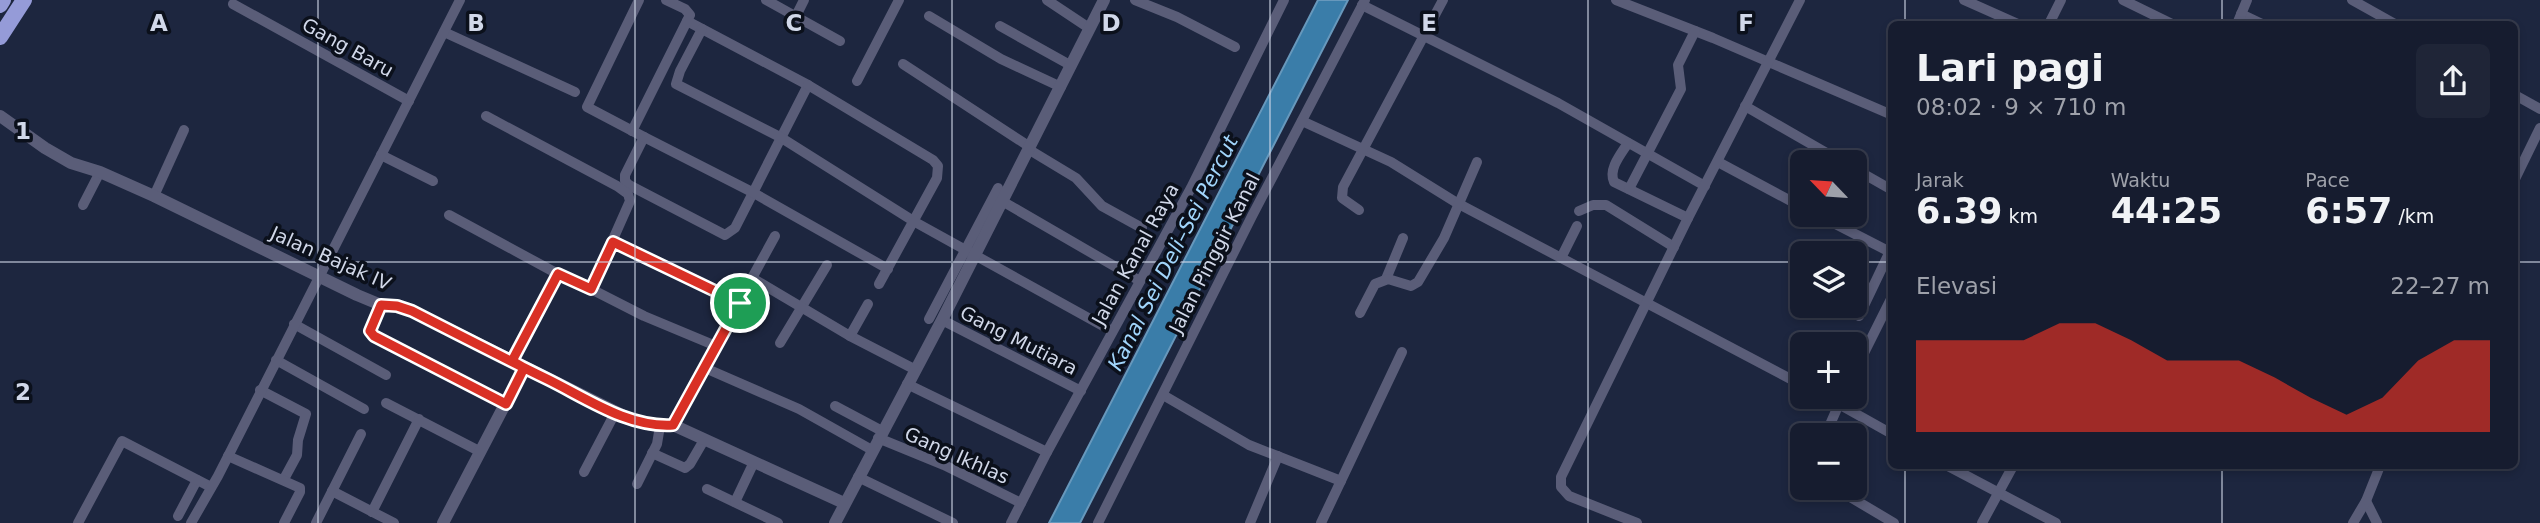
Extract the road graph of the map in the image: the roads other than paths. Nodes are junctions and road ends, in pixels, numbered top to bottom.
1 (3, 0) edge
2 (24, 0) edge
3 (460, 0) edge
4 (639, 0) edge
5 (666, 0) edge
6 (766, 0) edge
7 (804, 0) edge
8 (899, 0) edge
9 (1047, 0) edge
10 (1104, 0) edge
11 (1135, 0) edge
12 (1284, 0) edge
13 (1443, 0) edge
14 (1616, 0) edge
15 (1800, 0) edge
16 (1964, 0) edge
17 (2061, 0) edge
18 (2123, 0) edge
19 (2247, 0) edge
20 (2351, 0) edge
21 (1364, 3) edge
22 (240, 4) edge
23 (0, 5) edge
24 (2241, 14) junction
25 (796, 16) junction
26 (929, 16) dead end
27 (687, 21) junction
28 (2011, 21) edge
29 (2050, 21) edge
30 (2166, 21) edge
31 (2238, 21) edge
32 (2256, 21) edge
33 (2390, 21) edge
34 (1000, 26) dead end
35 (1088, 28) junction
36 (702, 29) junction
37 (1695, 31) junction
38 (444, 32) junction
39 (1426, 35) junction
40 (0, 37) edge
41 (840, 41) dead end
42 (1235, 47) dead end
43 (1768, 63) junction
44 (903, 65) dead end
45 (1070, 65) junction
46 (857, 81) dead end
47 (808, 85) junction
48 (1060, 87) junction
49 (575, 92) dead end
50 (2518, 97) edge
51 (409, 101) junction
52 (1745, 106) junction
53 (2540, 109) edge
54 (1888, 113) edge
55 (0, 116) edge
56 (485, 116) dead end
57 (1303, 121) junction
58 (2540, 128) edge
59 (184, 130) dead end
60 (632, 131) junction
61 (780, 137) junction
62 (644, 138) junction
63 (1628, 143) junction
64 (1029, 148) junction
65 (1363, 149) junction
66 (1821, 150) edge
67 (1648, 154) junction
68 (381, 155) junction
69 (1476, 162) dead end
70 (1718, 162) junction
71 (100, 172) junction
72 (2518, 173) edge
73 (1867, 176) edge
74 (433, 181) dead end
75 (1705, 186) junction
76 (998, 188) dead end
77 (1888, 188) edge
78 (1629, 189) junction
79 (752, 192) junction
80 (154, 197) junction
81 (1790, 200) edge
82 (1002, 201) junction
83 (1457, 203) junction
84 (83, 205) dead end
85 (1359, 210) dead end
86 (1579, 211) dead end
87 (449, 215) dead end
88 (1688, 218) junction
89 (915, 222) junction
90 (1577, 226) dead end
91 (1142, 228) dead end
92 (1845, 228) edge
93 (775, 236) dead end
94 (1403, 238) dead end
95 (613, 242) junction
96 (1674, 247) junction
97 (1888, 249) edge
98 (971, 252) junction
99 (1888, 256) edge
100 (1561, 258) junction
101 (827, 265) dead end
102 (888, 269) junction
103 (558, 274) junction
104 (318, 277) junction
105 (752, 278) junction
106 (1386, 279) junction
107 (1140, 281) junction
108 (879, 284) dead end
109 (591, 289) junction
110 (1867, 300) edge
111 (740, 303) junction
112 (1647, 303) junction
113 (868, 304) dead end
114 (1888, 304) edge
115 (381, 305) junction
116 (802, 309) junction
117 (1360, 313) dead end
118 (936, 320) junction
119 (294, 324) junction
120 (1112, 331) junction
121 (850, 336) junction
122 (780, 343) dead end
123 (716, 346) junction
124 (1867, 347) edge
125 (1402, 352) dead end
126 (276, 360) junction
127 (512, 361) junction
128 (524, 368) junction
129 (705, 368) junction
130 (916, 370) junction
131 (386, 375) dead end
132 (1790, 379) edge
133 (907, 384) junction
134 (260, 390) junction
135 (1081, 391) junction
136 (1163, 395) junction
137 (386, 403) dead end
138 (506, 404) junction
139 (835, 405) dead end
140 (364, 409) dead end
141 (1853, 409) edge
142 (615, 412) junction
143 (419, 419) junction
144 (666, 425) junction
145 (1888, 431) edge
146 (361, 434) dead end
147 (704, 440) junction
148 (878, 440) junction
149 (479, 451) junction
150 (1047, 452) junction
151 (652, 453) junction
152 (228, 456) junction
153 (1278, 456) junction
154 (754, 462) junction
155 (1953, 469) edge
156 (2012, 469) edge
157 (2379, 469) edge
158 (584, 472) dead end
159 (858, 477) junction
160 (284, 479) junction
161 (197, 481) junction
162 (1341, 481) junction
163 (637, 484) dead end
164 (211, 487) junction
165 (708, 489) dead end
166 (332, 491) junction
167 (1999, 494) junction
168 (1855, 500) edge
169 (2366, 501) junction
170 (735, 502) junction
171 (845, 503) junction
172 (1021, 503) junction
173 (178, 516) dead end
174 (377, 517) edge
175 (837, 522) edge
176 (78, 523) edge
177 (191, 523) edge
178 (284, 523) edge
179 (316, 523) edge
180 (394, 523) edge
181 (443, 523) edge
182 (778, 523) edge
183 (953, 523) edge
184 (1012, 523) edge
185 (1098, 523) edge
186 (1250, 523) edge
187 (1321, 523) edge
188 (1637, 523) edge
189 (1894, 523) edge
190 (1982, 523) edge
191 (2056, 523) edge
192 (2353, 523) edge
193 (2377, 523) edge

1 - 23 highway
2 - 40 highway
3 - 38 street
4 - 60 street
5 - 27 street
6 - 25 street
7 - 25 street
8 - 46 street
9 - 35 street
10 - 35 street
11 - 42 street
12 - 107 street, Jalan Kanal Raya
13 - 39 street
14 - 37 street
15 - 43 street
16 - 28 street
17 - 29 street
18 - 30 street
19 - 24 street
20 - 33 street
21 - 39 street
21 - 57 street, Jalan Pinggir Kanal
22 - 51 street, Gang Baru
24 - 31 street
24 - 32 street
25 - 41 street
26 - 48 street
27 - 36 street
27 - 60 street
34 - 45 street
35 - 45 street
36 - 47 street
36 - 61 street
37 - 43 street
37 - 67 street
38 - 49 street
38 - 51 street
39 - 63 street
39 - 65 street
43 - 52 street
43 - 54 street
44 - 64 street
45 - 48 street
47 - 61 street
47 - 89 street
48 - 64 street
50 - 53 street
51 - 68 street
52 - 66 street
52 - 70 street
55 - 71 street, Jalan Bajak IV
56 - 95 street
57 - 65 street
57 - 136 street, Jalan Pinggir Kanal
58 - 72 street
59 - 80 street
60 - 62 street
61 - 79 street
61 - 89 street
62 - 79 street
62 - 79 street
63 - 67 street
63 - 78 street
64 - 82 street
64 - 91 street
65 - 83 street
65 - 85 street
67 - 75 street
67 - 78 street
68 - 74 street
68 - 104 street
69 - 83 street
70 - 75 street
70 - 81 street
71 - 80 street, Jalan Bajak IV
71 - 84 street
73 - 77 street
75 - 88 street
76 - 98 street
78 - 88 street
79 - 102 street
80 - 104 street, Jalan Bajak IV
82 - 98 street
82 - 107 street
83 - 100 street
83 - 106 street
86 - 96 street
87 - 103 street
88 - 96 street
89 - 98 street
89 - 102 street
90 - 100 street
92 - 97 street
93 - 105 street
94 - 106 street
95 - 109 street
95 - 111 street
96 - 112 street
98 - 118 street
98 - 120 street
99 - 110 street
100 - 112 street
101 - 116 street
102 - 108 street
103 - 109 street
103 - 127 street
104 - 115 street, Jalan Bajak IV
104 - 119 street
105 - 111 street
105 - 116 street
106 - 117 street
107 - 120 street, Jalan Kanal Raya
109 - 123 street
111 - 123 street
112 - 132 street
112 - 188 street
113 - 121 street
114 - 124 street
115 - 127 street, Jalan Bajak IV
115 - 138 street
116 - 121 street
116 - 122 street
118 - 130 street
118 - 135 street, Gang Mutiara
119 - 126 street
119 - 131 street
120 - 135 street, Jalan Kanal Raya
121 - 130 street
123 - 129 street
125 - 162 street
126 - 134 street
126 - 140 street
127 - 128 street, Jalan Bajak IV
128 - 138 street
128 - 142 street, Jalan Bajak IV
129 - 144 street
129 - 148 street
130 - 133 street
133 - 148 street
133 - 150 street
134 - 152 street
134 - 160 street
135 - 150 street, Jalan Kanal Raya
136 - 153 street
136 - 185 street, Jalan Pinggir Kanal
137 - 143 street
138 - 149 street
139 - 148 street
141 - 145 street
142 - 144 street, Jalan Bajak IV
142 - 158 street
143 - 149 street
143 - 174 street
144 - 147 street, Jalan Bajak IV
144 - 151 street
146 - 166 street
147 - 151 street
147 - 154 street, Jalan Bajak IV
148 - 159 street
148 - 172 street, Gang Ikhlas
149 - 181 street
150 - 172 street, Jalan Kanal Raya
151 - 163 street
152 - 160 street
152 - 164 street
153 - 162 street
153 - 186 street
154 - 170 street
154 - 171 street, Jalan Bajak IV
155 - 167 street
156 - 167 street
157 - 169 street
159 - 171 street
159 - 183 street
160 - 178 street
161 - 164 street
161 - 173 street
161 - 176 street
162 - 187 street
164 - 177 street
165 - 170 street
166 - 174 street
166 - 179 street
167 - 190 street
167 - 191 street
168 - 189 street
169 - 192 street
169 - 193 street
170 - 182 street
171 - 175 street
172 - 184 street, Jalan Kanal Raya
174 - 180 street

